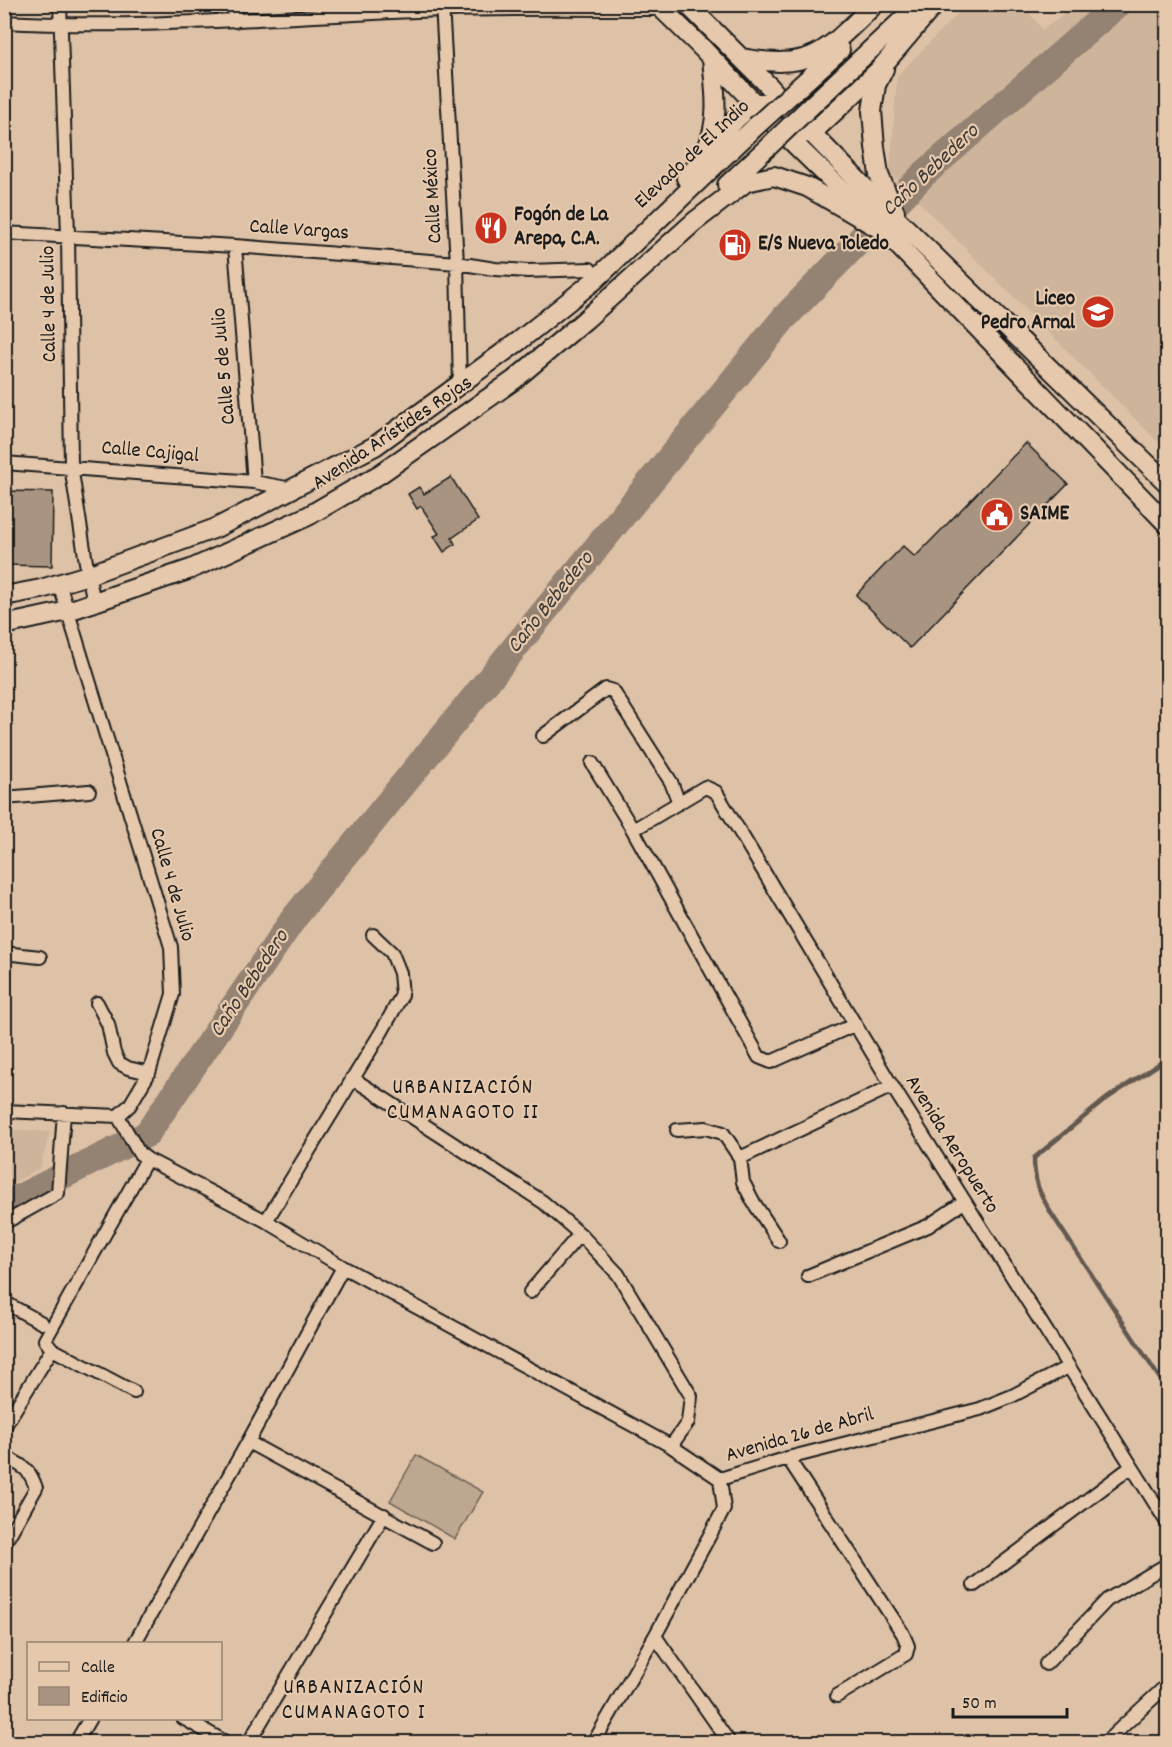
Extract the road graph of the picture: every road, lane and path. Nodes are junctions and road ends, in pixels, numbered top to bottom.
1 (60, 4) edge
2 (234, 4) edge
3 (687, 4) edge
4 (875, 4) edge
5 (890, 4) edge
6 (919, 4) edge
7 (935, 4) edge
8 (442, 7) edge
9 (658, 7) edge
10 (235, 21) junction
11 (4, 22) edge
12 (60, 25) junction
13 (891, 57) junction
14 (742, 58) junction
15 (712, 59) junction
16 (754, 103) junction
17 (795, 116) junction
18 (765, 125) junction
19 (813, 132) junction
20 (700, 162) junction
21 (857, 202) junction
22 (892, 226) junction
23 (4, 233) edge
24 (68, 236) junction
25 (235, 246) junction
26 (457, 262) junction
27 (591, 269) junction
28 (638, 272) junction
29 (519, 341) junction
30 (460, 385) junction
31 (4, 463) edge
32 (71, 466) junction
33 (254, 482) junction
34 (1167, 484) edge
35 (292, 489) junction
36 (1167, 525) edge
37 (88, 575) junction
38 (59, 583) junction
39 (4, 596) edge
40 (94, 602) junction
41 (68, 611) junction
42 (4, 624) edge
43 (543, 736) dead end
44 (592, 764) dead end
45 (89, 791) dead end
46 (4, 798) edge
47 (679, 803) junction
48 (633, 831) junction
49 (373, 935) dead end
50 (4, 953) edge
51 (40, 957) dead end
52 (97, 1003) dead end
53 (854, 1025) junction
54 (149, 1074) junction
55 (352, 1078) junction
56 (892, 1086) junction
57 (4, 1111) edge
58 (64, 1113) junction
59 (118, 1116) junction
60 (677, 1130) dead end
61 (143, 1156) junction
62 (740, 1158) junction
63 (964, 1202) junction
64 (266, 1221) junction
65 (4, 1223) edge
66 (580, 1234) junction
67 (779, 1241) dead end
68 (343, 1267) junction
69 (808, 1276) dead end
70 (530, 1292) dead end
71 (4, 1302) edge
72 (42, 1323) dead end
73 (52, 1349) junction
74 (1068, 1367) junction
75 (134, 1392) dead end
76 (4, 1427) edge
77 (248, 1442) junction
78 (672, 1446) junction
79 (4, 1456) edge
80 (788, 1458) junction
81 (1131, 1467) junction
82 (720, 1479) junction
83 (384, 1515) junction
84 (1167, 1524) edge
85 (433, 1543) dead end
86 (4, 1544) edge
87 (1167, 1564) edge
88 (974, 1585) dead end
89 (655, 1636) junction
90 (135, 1642) edge
91 (1046, 1664) dead end
92 (1167, 1684) edge
93 (837, 1696) dead end
94 (89, 1720) edge
95 (185, 1720) edge
96 (723, 1740) edge
97 (1106, 1742) edge
98 (76, 1743) edge
99 (225, 1743) edge
100 (249, 1743) edge
101 (594, 1743) edge

1 - 12 street, Calle 4 de Julio
2 - 10 street
3 - 14 main road
4 - 14 main road
5 - 18 main road, Elevado de El Indio, bridge
6 - 28 main road, bridge
7 - 13 main road
8 - 9 street
8 - 10 street
8 - 26 street, Calle México
9 - 15 main road
10 - 12 street
11 - 12 street
12 - 24 street, Calle 4 de Julio
13 - 19 main road
13 - 22 main road
14 - 17 main road
15 - 16 main road
15 - 20 main road
16 - 17 main road
16 - 18 main road
16 - 20 main road
17 - 19 main road
18 - 19 main road
18 - 21 main road
18 - 29 main road, Elevado de El Indio
19 - 21 main road
20 - 27 main road
21 - 22 main road
21 - 28 main road
22 - 34 main road
22 - 36 main road
23 - 24 street, Calle Vargas
24 - 25 street, Calle Vargas
24 - 32 street, Calle 4 de Julio
25 - 26 street, Calle Vargas
25 - 33 street, Calle 5 de Julio
26 - 27 street, Calle Vargas
26 - 30 street, Calle México
27 - 29 main road
28 - 40 main road, Avenida Arístides Rojas
29 - 30 main road, Avenida Arístides Rojas
30 - 35 main road, Avenida Arístides Rojas
31 - 32 street, Calle Cajigal
32 - 33 street, Calle Cajigal
32 - 37 street, Calle 4 de Julio
33 - 35 street, Calle Cajigal
35 - 37 main road, Avenida Arístides Rojas
37 - 38 main road, Avenida Arístides Rojas
37 - 40 street, Calle 4 de Julio
38 - 39 main road, Avenida Arístides Rojas
38 - 41 street, Calle 4 de Julio
40 - 41 main road, Avenida Arístides Rojas
41 - 42 main road, Avenida Arístides Rojas
41 - 54 street, Calle 4 de Julio
43 - 47 street
44 - 48 street
45 - 46 street
47 - 48 street
47 - 53 street, Avenida Aeropuerto
48 - 53 street
49 - 55 street
50 - 51 street
52 - 54 street
53 - 56 street, Avenida Aeropuerto
54 - 59 street, Calle 4 de Julio
55 - 64 street
55 - 66 street
56 - 62 street
56 - 63 street, Avenida Aeropuerto
57 - 58 street
58 - 59 street
58 - 65 street
59 - 61 street
60 - 62 street
61 - 64 street
61 - 73 street
62 - 67 street
63 - 69 street
63 - 74 street, Avenida Aeropuerto
64 - 68 street
66 - 70 street
66 - 78 street
68 - 77 street
68 - 78 street
71 - 72 street
73 - 75 street
73 - 76 street
74 - 80 street, Avenida 26 de Abril
74 - 81 street, Avenida Aeropuerto
77 - 83 street
77 - 90 street
78 - 82 street
79 - 86 street
80 - 82 street, Avenida 26 de Abril
80 - 93 street
81 - 84 street, Avenida Aeropuerto
81 - 88 street
82 - 89 street, Avenida 26 de Abril
83 - 85 street
83 - 100 street
87 - 91 street
89 - 96 street
89 - 101 street, Avenida 26 de Abril
92 - 97 street
94 - 98 street
95 - 99 street

